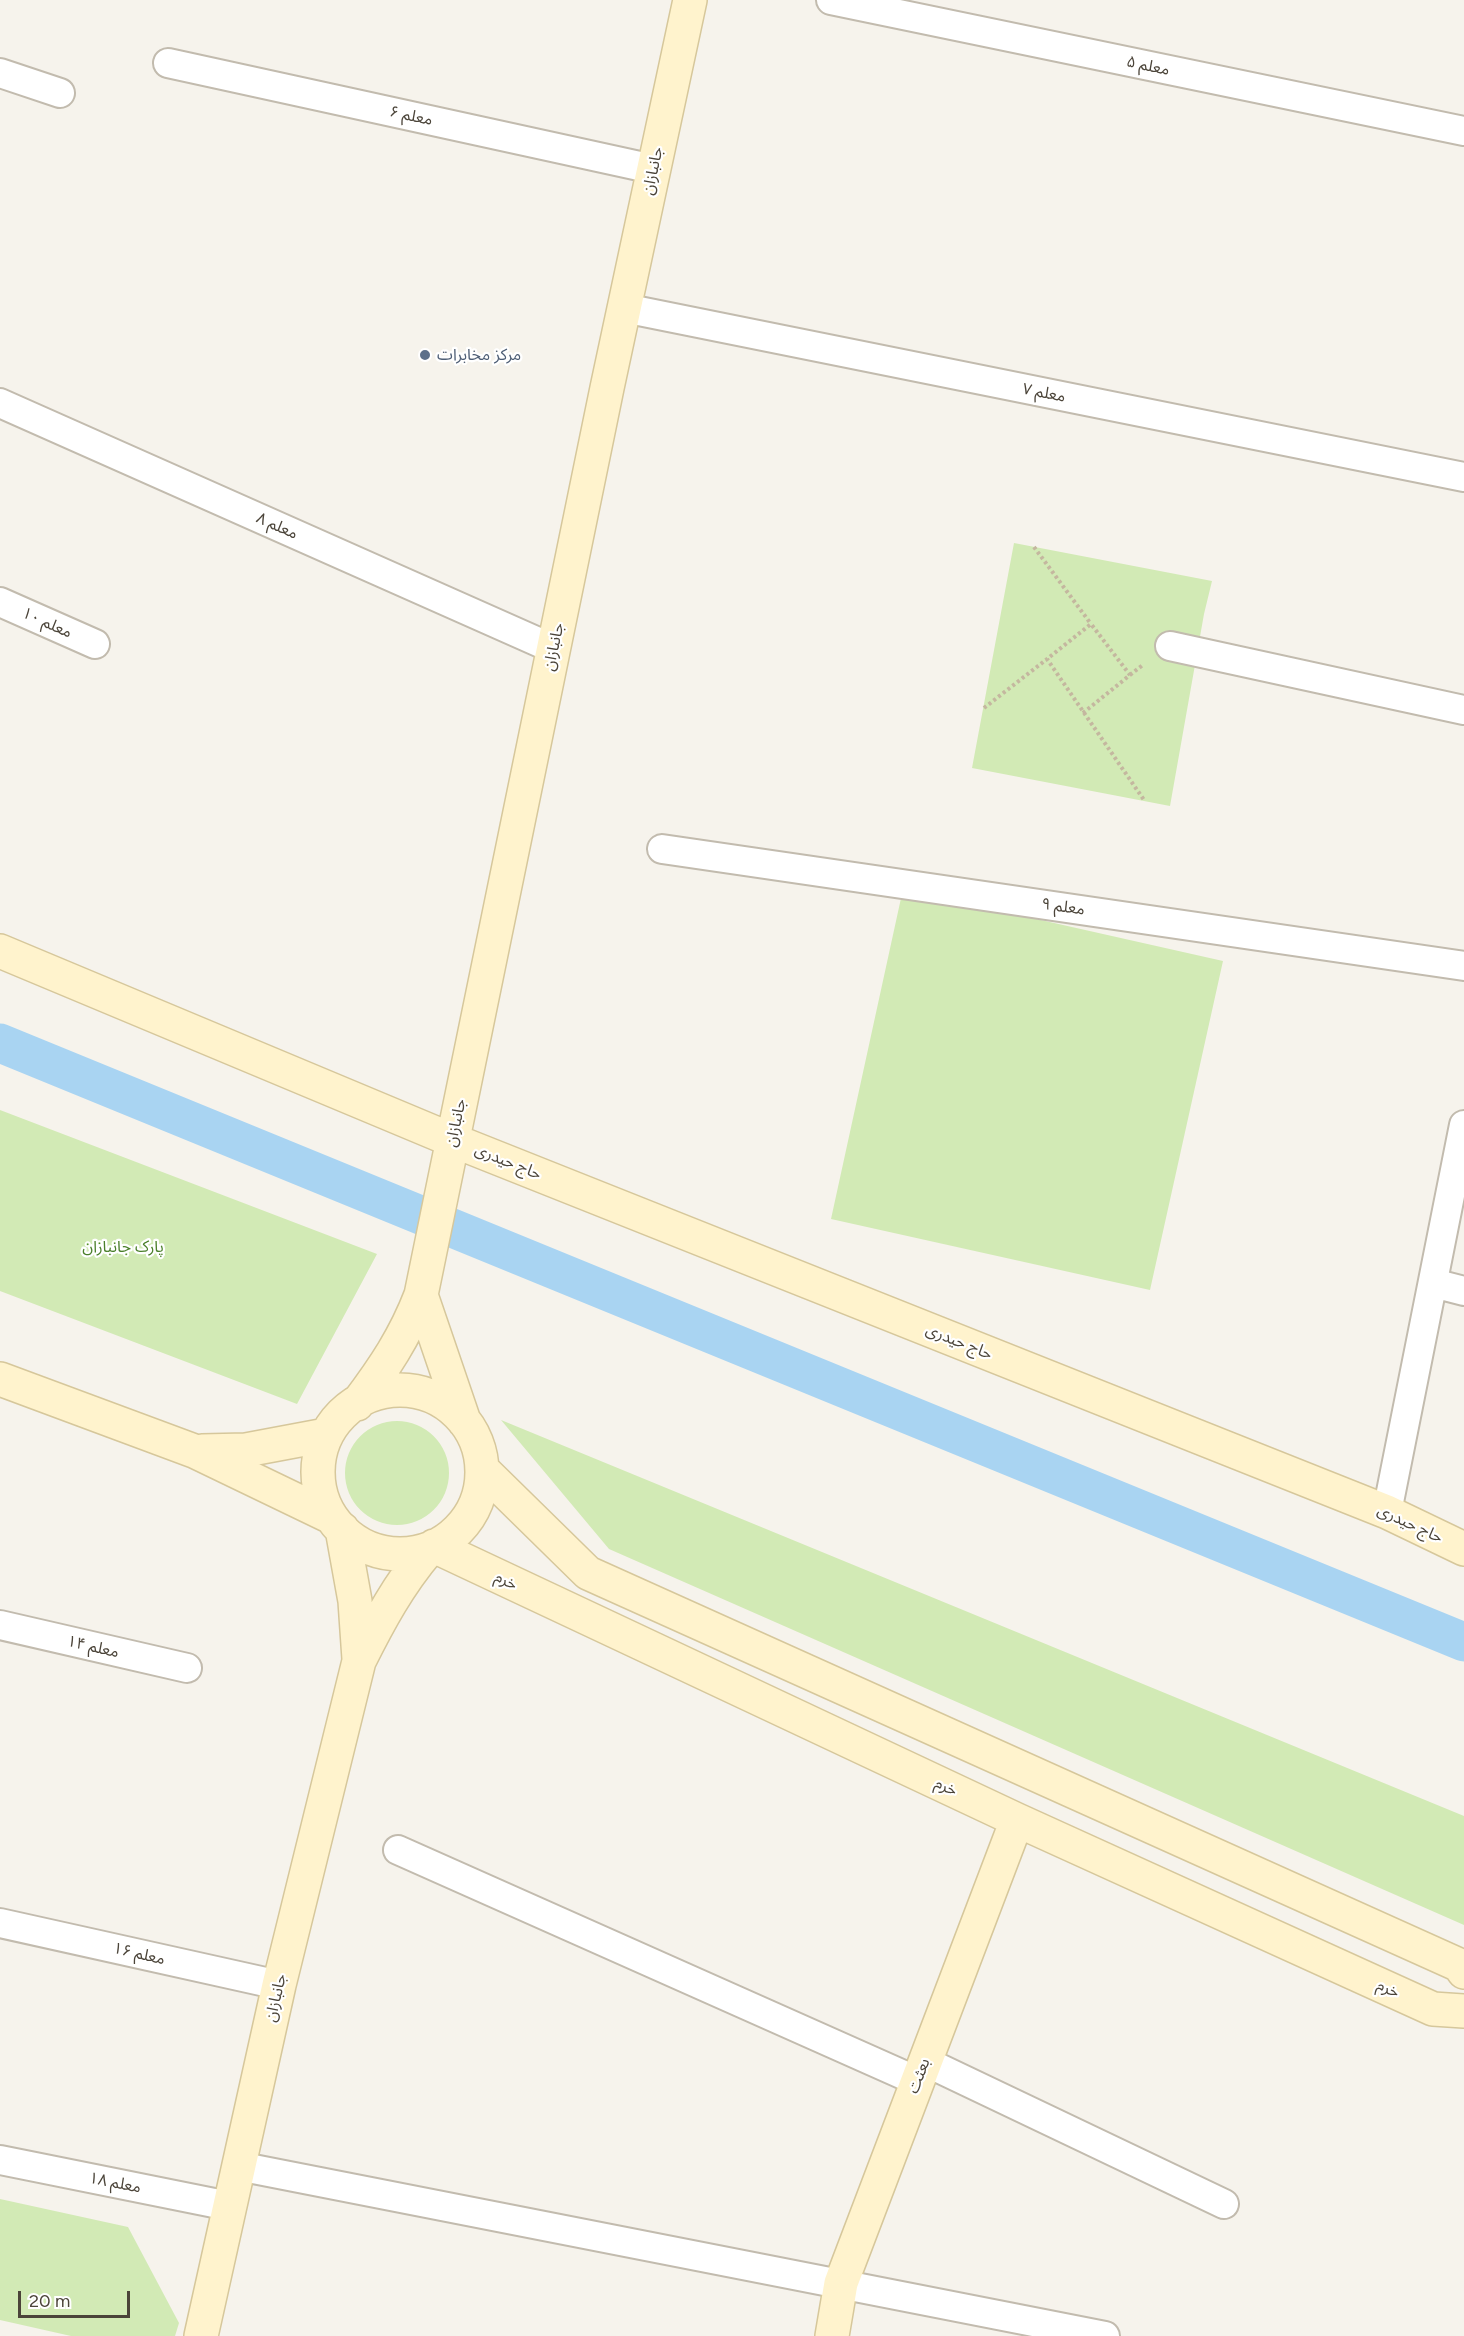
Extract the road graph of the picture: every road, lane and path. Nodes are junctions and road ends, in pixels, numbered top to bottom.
1 (690, 0) edge
2 (831, 0) edge
3 (168, 63) dead end
4 (0, 73) edge
5 (60, 93) dead end
6 (1464, 131) edge
7 (653, 169) junction
8 (624, 308) junction
9 (0, 403) edge
10 (1464, 477) edge
11 (1034, 547) dead end
12 (0, 602) edge
13 (1090, 624) junction
14 (94, 644) dead end
15 (1170, 646) dead end
16 (554, 649) junction
17 (1047, 659) junction
18 (984, 708) dead end
19 (1464, 710) edge
20 (1083, 713) junction
21 (1144, 801) dead end
22 (662, 849) dead end
23 (0, 951) edge
24 (1464, 966) edge
25 (1464, 1125) edge
26 (452, 1140) junction
27 (1433, 1283) junction
28 (1464, 1291) edge
29 (421, 1295) junction
30 (0, 1379) edge
31 (357, 1404) junction
32 (464, 1421) junction
33 (326, 1436) junction
34 (194, 1451) junction
35 (482, 1469) junction
36 (1387, 1512) junction
37 (336, 1523) junction
38 (431, 1548) junction
39 (1464, 1549) edge
40 (588, 1572) junction
41 (573, 1613) junction
42 (0, 1625) edge
43 (359, 1661) junction
44 (187, 1668) dead end
45 (1017, 1820) junction
46 (398, 1850) dead end
47 (0, 1923) edge
48 (1464, 1972) edge
49 (279, 1985) junction
50 (1464, 2011) edge
51 (921, 2071) junction
52 (0, 2160) edge
53 (238, 2166) junction
54 (1224, 2204) dead end
55 (229, 2206) junction
56 (841, 2283) junction
57 (201, 2336) edge
58 (832, 2336) edge
59 (1106, 2336) edge

1 - 7 street, جانبازان
2 - 6 street, معلم ۵
3 - 7 street, معلم ۶
4 - 5 street
7 - 8 street, جانبازان
8 - 10 street, معلم ۷
8 - 16 street, جانبازان
9 - 16 street, معلم ۸
11 - 13 path
12 - 14 street, معلم ۱۰
13 - 17 path
13 - 20 path
15 - 19 street
16 - 26 street, جانبازان
17 - 18 path
17 - 20 path
20 - 21 path
22 - 24 street, معلم ۹
23 - 26 street, حاج حیدری
25 - 27 street
26 - 29 street, جانبازان
26 - 36 street, حاج حیدری
27 - 28 street
27 - 36 street
29 - 31 street, جانبازان
29 - 32 street
30 - 34 street
31 - 32 street
31 - 33 street
32 - 35 street
33 - 34 street
33 - 37 street
34 - 37 street
35 - 38 street
35 - 40 street
36 - 39 street, حاج حیدری
37 - 38 street
37 - 43 street
38 - 41 street, خرم
38 - 43 street
40 - 41 street
40 - 48 street
41 - 45 street, خرم
42 - 44 street, معلم ۱۴
43 - 49 street, جانبازان
45 - 50 street, خرم
45 - 51 street, بعثت
46 - 51 street
47 - 49 street, معلم ۱۶
49 - 53 street, جانبازان
51 - 54 street
51 - 56 street, بعثت
52 - 55 street, معلم ۱۸
53 - 55 street, جانبازان
53 - 56 street
55 - 57 street, جانبازان
56 - 58 street, بعثت
56 - 59 street

